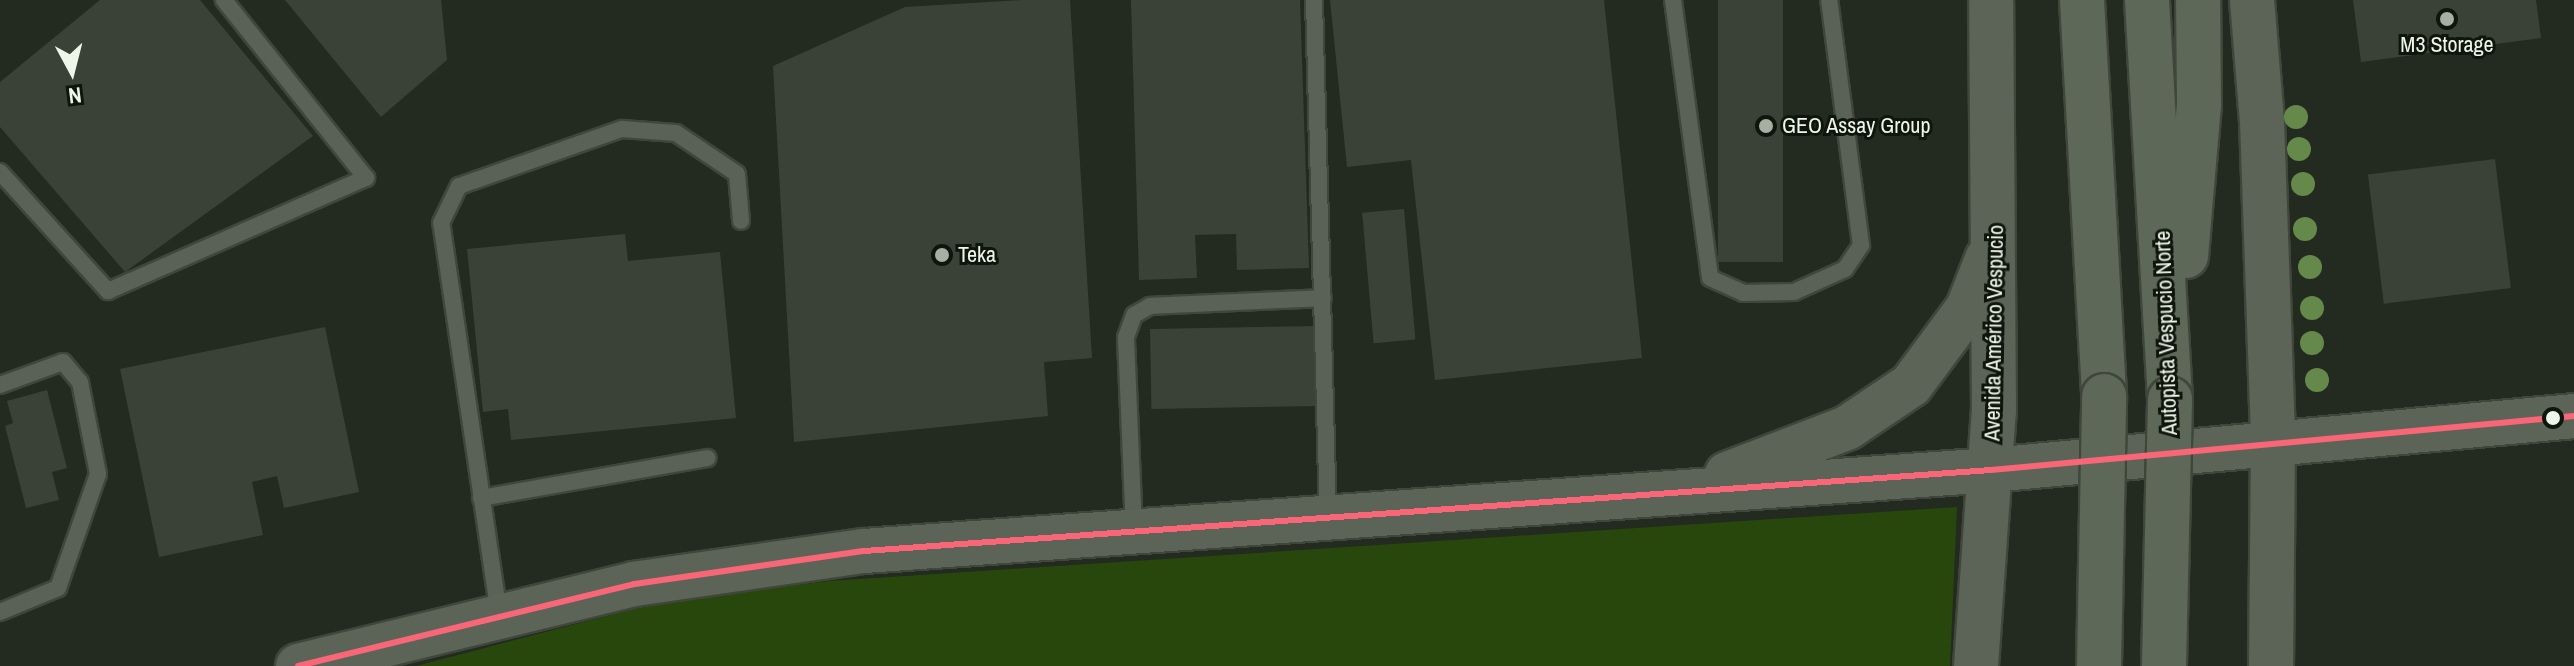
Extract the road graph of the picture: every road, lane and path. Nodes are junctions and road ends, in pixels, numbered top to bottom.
1 (224, 0) edge
2 (1314, 0) edge
3 (1673, 0) edge
4 (1829, 0) edge
5 (1991, 0) edge
6 (2082, 0) edge
7 (2147, 0) edge
8 (2198, 0) edge
9 (2252, 0) edge
10 (0, 172) edge
11 (741, 221) dead end
12 (1995, 234) junction
13 (1323, 298) junction
14 (2170, 353) junction
15 (0, 385) edge
16 (2574, 416) edge
17 (2273, 440) junction
18 (707, 458) dead end
19 (1991, 470) junction
20 (1661, 494) junction
21 (481, 498) junction
22 (1328, 518) junction
23 (1134, 531) junction
24 (0, 612) edge
25 (499, 614) junction
26 (298, 666) edge
27 (1976, 666) edge
28 (2099, 666) edge
29 (2164, 666) edge
30 (2271, 666) edge

1 - 10 lane
2 - 13 lane
3 - 4 lane
5 - 12 street, Avenida Américo Vespucio
6 - 28 highway, bridge
7 - 14 highway, Autopista Vespucio Norte
8 - 14 highway
9 - 17 street
11 - 21 lane
12 - 19 street, Avenida Américo Vespucio
12 - 20 street
13 - 22 lane
13 - 23 lane
14 - 29 highway, Autopista Vespucio Norte, bridge
15 - 24 lane
16 - 17 street
17 - 19 street
17 - 30 street
18 - 21 lane
19 - 20 street
19 - 27 street, Avenida Américo Vespucio
20 - 22 street
21 - 25 lane
22 - 23 street
23 - 25 street
25 - 26 street

